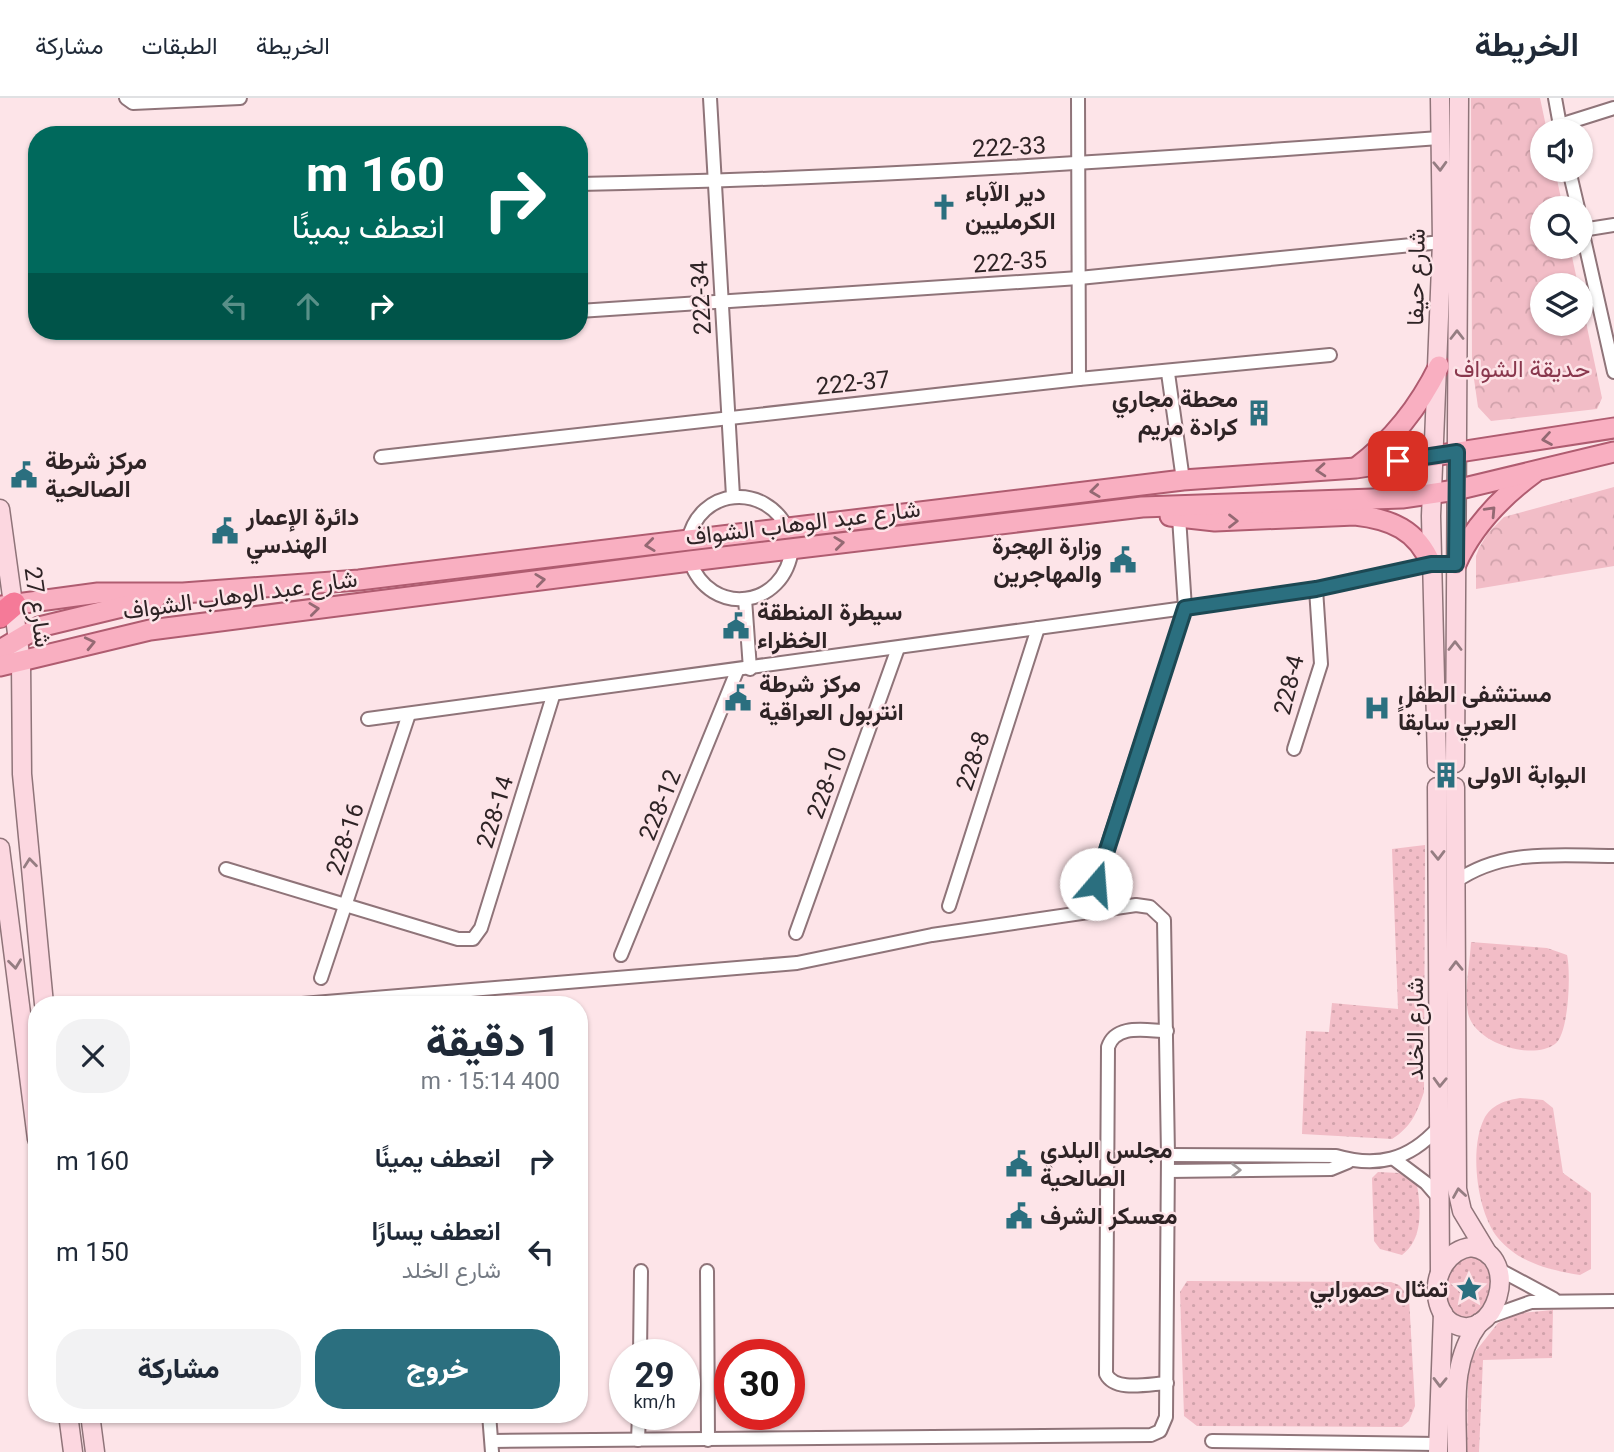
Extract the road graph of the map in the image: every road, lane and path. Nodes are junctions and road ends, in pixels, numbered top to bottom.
1 (127, 98) edge
2 (240, 98) edge
3 (710, 98) edge
4 (1078, 98) edge
5 (1440, 98) edge
6 (1459, 98) edge
7 (1555, 98) edge
8 (1614, 108) edge
9 (1559, 119) edge
10 (1585, 119) edge
11 (1439, 138) junction
12 (1078, 165) junction
13 (715, 182) junction
14 (588, 184) edge
15 (1593, 225) edge
16 (1614, 225) edge
17 (1442, 242) junction
18 (1589, 259) edge
19 (1079, 278) junction
20 (722, 304) junction
21 (588, 311) edge
22 (1330, 355) dead end
23 (1439, 366) junction
24 (1614, 372) edge
25 (1168, 373) junction
26 (1079, 379) junction
27 (729, 418) junction
28 (1614, 429) edge
29 (1457, 452) junction
30 (1614, 452) edge
31 (1434, 456) junction
32 (381, 457) dead end
33 (1356, 467) junction
34 (1540, 468) junction
35 (1183, 480) junction
36 (1456, 491) junction
37 (1432, 494) junction
38 (733, 496) junction
39 (1142, 507) junction
40 (0, 509) edge
41 (1179, 517) junction
42 (790, 539) junction
43 (689, 551) junction
44 (1431, 564) junction
45 (1456, 564) junction
46 (1316, 589) junction
47 (183, 593) junction
48 (745, 599) junction
49 (1185, 608) junction
50 (5, 609) edge
51 (1038, 628) junction
52 (18, 637) junction
53 (898, 648) junction
54 (0, 650) edge
55 (21, 662) junction
56 (0, 666) edge
57 (744, 670) junction
58 (554, 696) junction
59 (409, 714) junction
60 (368, 719) dead end
61 (1294, 749) dead end
62 (0, 848) edge
63 (1614, 856) edge
64 (226, 869) dead end
65 (1455, 882) junction
66 (1096, 884) dead end
67 (345, 905) junction
68 (949, 906) dead end
69 (796, 933) dead end
70 (621, 955) dead end
71 (321, 978) dead end
72 (43, 996) edge
73 (472, 996) edge
74 (1167, 1031) junction
75 (1449, 1039) junction
76 (28, 1068) edge
77 (1438, 1128) junction
78 (1168, 1154) junction
79 (1394, 1159) junction
80 (1348, 1162) junction
81 (1168, 1171) junction
82 (1439, 1198) junction
83 (1488, 1254) junction
84 (1498, 1269) junction
85 (707, 1270) dead end
86 (641, 1271) dead end
87 (1440, 1272) junction
88 (1564, 1301) junction
89 (1614, 1301) edge
90 (1443, 1313) junction
91 (1482, 1321) junction
92 (640, 1339) edge
93 (1167, 1383) junction
94 (69, 1423) edge
95 (91, 1423) edge
96 (490, 1423) edge
97 (638, 1430) edge
98 (638, 1440) junction
99 (708, 1440) junction
100 (1212, 1441) dead end
101 (492, 1446) edge
102 (1438, 1448) edge
103 (73, 1452) edge
104 (95, 1452) edge
105 (1457, 1452) edge

1 - 2 street
3 - 13 street, 222-34
4 - 12 street
5 - 11 main road, شارع حيفا
29 -> 6 main road, شارع حيفا
7 - 9 street
8 - 10 street
11 - 12 street, 222-33
11 -> 17 main road, شارع حيفا
12 - 13 street, 222-33
12 - 19 street
13 - 14 street, 222-33
13 - 20 street, 222-34
15 - 16 street
17 - 19 street, 222-35
17 - 23 main road, شارع حيفا
18 - 24 street
19 - 20 street, 222-35
19 - 26 street
20 - 21 street, 222-35
20 - 27 street, 222-34
22 - 25 street, 222-37
23 - 31 main road, شارع حيفا
23 - 33 main road
25 - 26 street, 222-37
25 - 35 street
26 - 27 street, 222-37
27 - 32 street, 222-37
27 - 38 street, 222-34
28 -> 29 main road, شارع عبد الوهاب الشواف
29 - 31 main road, شارع عبد الوهاب الشواف
29 - 36 main road
30 - 34 main road, شارع عبد الوهاب الشواف
31 - 33 main road, شارع عبد الوهاب الشواف
31 - 37 main road
33 -> 35 main road, شارع عبد الوهاب الشواف
34 - 36 main road, شارع عبد الوهاب الشواف
45 -> 34 main road
35 -> 42 main road, شارع عبد الوهاب الشواف
36 - 37 main road, شارع عبد الوهاب الشواف
36 - 45 main road
37 - 39 main road, شارع عبد الوهاب الشواف
37 - 44 main road
38 - 42 street
38 - 43 street
39 - 41 main road
42 -> 39 main road, شارع عبد الوهاب الشواف
40 - 50 main road, شارع 27
41 -> 44 main road
41 - 49 street
42 - 43 main road, شارع عبد الوهاب الشواف
42 - 48 street
43 -> 47 main road, شارع عبد الوهاب الشواف
43 - 48 street
55 -> 43 main road, شارع عبد الوهاب الشواف
44 - 45 street
44 -> 45 main road
44 - 46 street
46 - 49 street
46 - 61 street, 228-4
47 - 50 main road, شارع عبد الوهاب الشواف
47 - 52 main road
48 - 57 street
49 - 51 street
49 - 66 street
50 - 52 main road, شارع 27
51 - 53 street
51 - 68 street, 228-8
52 - 54 main road
52 - 55 main road, شارع 27
53 - 57 street
53 - 69 street, 228-10
55 - 56 main road, شارع عبد الوهاب الشواف
72 -> 55 main road, شارع 27
57 - 58 street
57 - 70 street, 228-12
58 - 59 street
58 - 67 street, 228-14
59 - 60 street
59 - 67 street, 228-16
62 -> 76 main road
63 - 65 street
64 - 67 street
75 -> 65 main road, شارع الخلد
65 -> 75 main road, شارع الخلد
67 - 71 street, 228-16
73 - 74 street
74 - 78 street
74 - 93 street
75 -> 77 main road, شارع الخلد
83 -> 75 main road, شارع الخلد
77 - 79 street
77 - 82 main road, شارع الخلد
78 - 80 street
78 - 81 street
79 - 80 street
79 - 82 street
81 -> 80 street
81 - 93 street
82 - 87 main road, شارع الخلد
83 - 84 main road
83 - 87 main road
84 - 88 street
84 - 91 main road
85 - 99 street
86 - 92 street
87 - 90 main road
88 - 89 street
88 - 91 street
90 - 91 main road
90 -> 102 main road
91 - 105 main road
93 - 99 street
94 - 103 main road
95 - 104 main road
96 - 101 street
97 - 98 street
98 - 99 street
98 - 101 street
100 - 102 street

